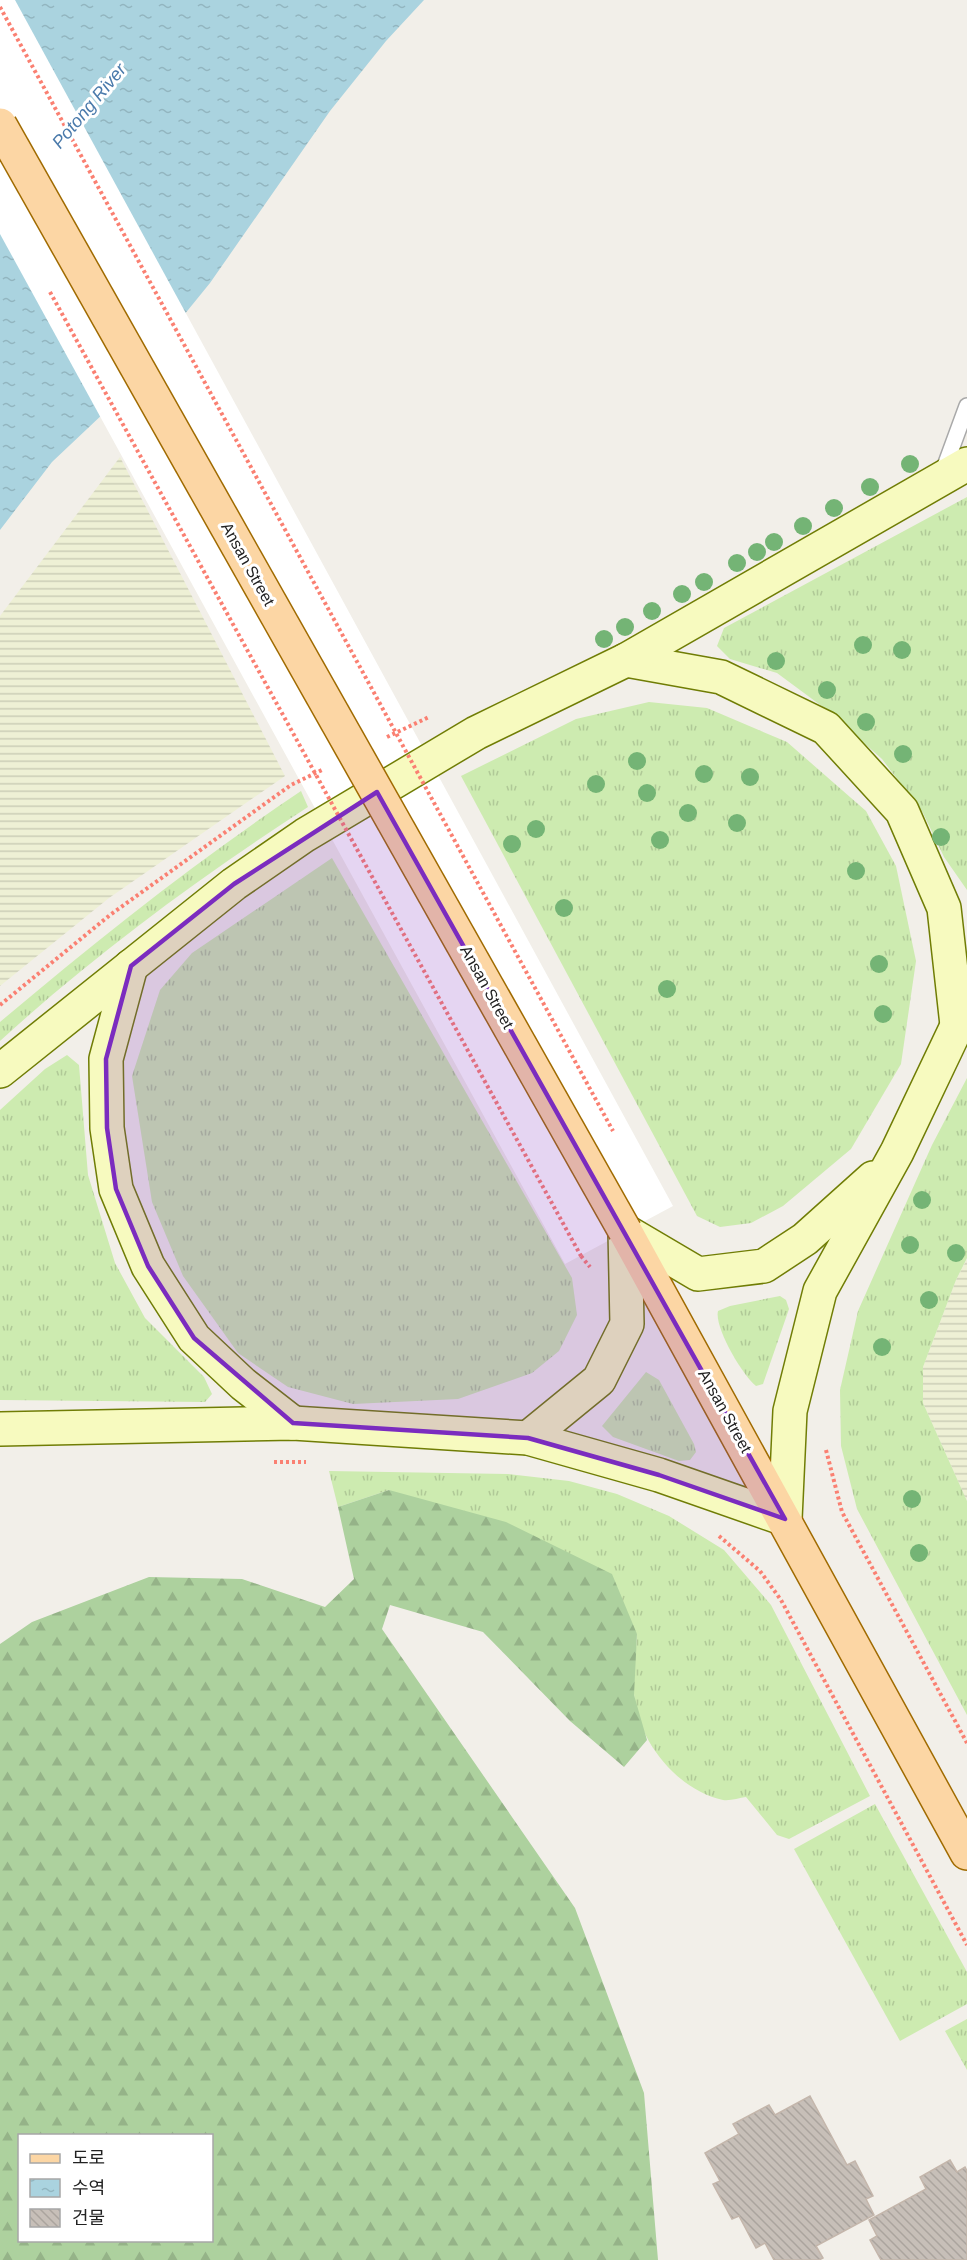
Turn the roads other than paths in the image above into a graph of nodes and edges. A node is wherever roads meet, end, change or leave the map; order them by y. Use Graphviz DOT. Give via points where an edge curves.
graph roads {
  1 [pos="0,125"];
  2 [pos="967,406"];
  3 [pos="953,473"];
  4 [pos="626,660"];
  5 [pos="131,966"];
  6 [pos="962,1015"];
  7 [pos="0,1071"];
  8 [pos="892,1160"];
  9 [pos="625,1231"];
  10 [pos="293,1423"];
  11 [pos="0,1429"];
  12 [pos="528,1438"];
  13 [pos="785,1519"];
  14 [pos="967,1853"];
  1 -- 9 [label="main road, Ansan Street, bridge"];
  2 -- 3 [label="lane"];
  3 -- 4 [label="street"];
  4 -- 5 [label="street" via="476,733 305,835 234,884"];
  4 -- 6 [label="street" via="721,677 826,728 842,744 902,811 944,908"];
  5 -- 7 [label="street"];
  5 -- 10 [label="street" via="106,1059 107,1128 116,1189 148,1266 194,1338"];
  6 -- 8 [label="street"];
  8 -- 9 [label="street" via="806,1239 764,1266 698,1274"];
  8 -- 13 [label="street" via="820,1291 790,1411"];
  9 -- 12 [label="street" via="627,1324 599,1380"];
  9 -- 13 [label="main road, Ansan Street"];
  10 -- 11 [label="street"];
  10 -- 12 [label="street"];
  12 -- 13 [label="street" via="659,1475"];
  13 -- 14 [label="main road, Ansan Street"];
}
